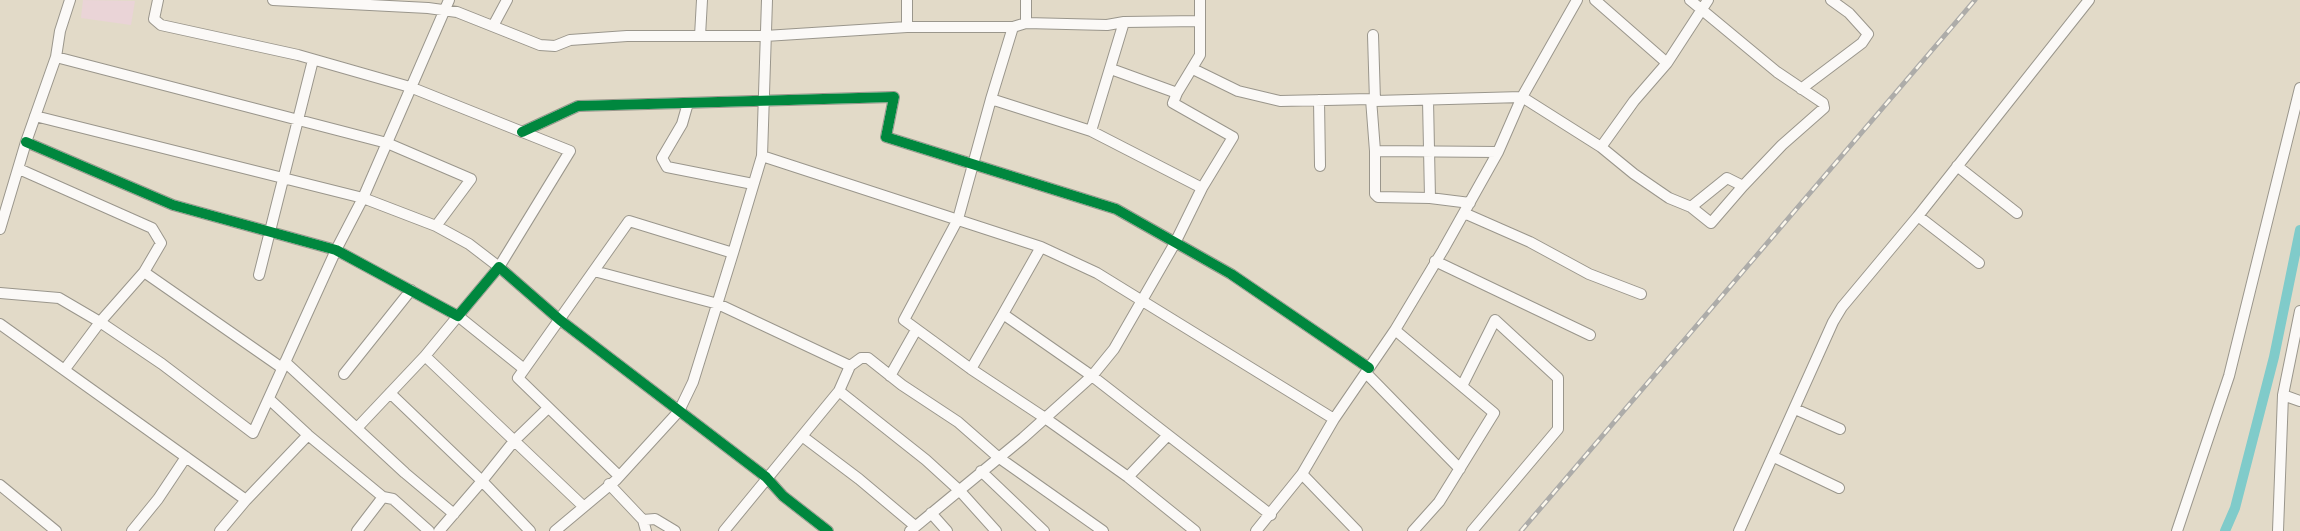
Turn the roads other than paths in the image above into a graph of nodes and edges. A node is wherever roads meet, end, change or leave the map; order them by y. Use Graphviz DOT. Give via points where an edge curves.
graph roads {
  1 [pos="70,0"];
  2 [pos="158,0"];
  3 [pos="273,0"];
  4 [pos="449,0"];
  5 [pos="507,0"];
  6 [pos="702,0"];
  7 [pos="766,0"];
  8 [pos="907,0"];
  9 [pos="1026,0"];
  10 [pos="1200,0"];
  11 [pos="1577,0"];
  12 [pos="1595,0"];
  13 [pos="1690,0"];
  14 [pos="1831,0"];
  15 [pos="2089,0"];
  16 [pos="370,2"];
  17 [pos="1705,4"];
  18 [pos="444,10"];
  19 [pos="1200,21"];
  20 [pos="1124,22"];
  21 [pos="1026,23"];
  22 [pos="493,26"];
  23 [pos="906,26"];
  24 [pos="1013,27"];
  25 [pos="1373,35"];
  26 [pos="700,36"];
  27 [pos="765,36"];
  28 [pos="56,57"];
  29 [pos="313,60"];
  30 [pos="1667,63"];
  31 [pos="1111,68"];
  32 [pos="1193,69"];
  33 [pos="410,86"];
  34 [pos="2300,88"];
  35 [pos="1801,89"];
  36 [pos="1177,93"];
  37 [pos="1522,97"];
  38 [pos="991,99"];
  39 [pos="1319,100"];
  40 [pos="1429,100"];
  41 [pos="763,101"];
  42 [pos="688,103"];
  43 [pos="34,116"];
  44 [pos="298,119"];
  45 [pos="1091,131"];
  46 [pos="522,132"];
  47 [pos="26,142"];
  48 [pos="387,143"];
  49 [pos="1601,147"];
  50 [pos="1375,151"];
  51 [pos="1429,152"];
  52 [pos="1498,152"];
  53 [pos="762,156"];
  54 [pos="974,164"];
  55 [pos="1320,166"];
  56 [pos="1957,166"];
  57 [pos="19,169"];
  58 [pos="284,177"];
  59 [pos="753,184"];
  60 [pos="1743,186"];
  61 [pos="1202,188"];
  62 [pos="363,198"];
  63 [pos="1430,198"];
  64 [pos="1691,207"];
  65 [pos="1467,208"];
  66 [pos="2017,213"];
  67 [pos="1918,216"];
  68 [pos="958,219"];
  69 [pos="436,226"];
  70 [pos="0,229"];
  71 [pos="271,232"];
  72 [pos="1175,243"];
  73 [pos="1041,247"];
  74 [pos="336,250"];
  75 [pos="733,253"];
  76 [pos="1435,261"];
  77 [pos="1979,262"];
  78 [pos="499,267"];
  79 [pos="594,271"];
  80 [pos="144,272"];
  81 [pos="259,275"];
  82 [pos="411,290"];
  83 [pos="0,293"];
  84 [pos="1641,294"];
  85 [pos="1142,300"];
  86 [pos="718,304"];
  87 [pos="2300,311"];
  88 [pos="1003,314"];
  89 [pos="458,316"];
  90 [pos="560,320"];
  91 [pos="100,322"];
  92 [pos="0,324"];
  93 [pos="916,330"];
  94 [pos="1395,330"];
  95 [pos="1590,335"];
  96 [pos="425,356"];
  97 [pos="284,365"];
  98 [pos="850,366"];
  99 [pos="65,369"];
  100 [pos="524,369"];
  101 [pos="971,369"];
  102 [pos="1367,371"];
  103 [pos="344,374"];
  104 [pos="890,376"];
  105 [pos="1092,376"];
  106 [pos="1462,387"];
  107 [pos="839,391"];
  108 [pos="390,393"];
  109 [pos="2283,395"];
  110 [pos="269,399"];
  111 [pos="2300,401"];
  112 [pos="548,408"];
  113 [pos="1796,409"];
  114 [pos="679,411"];
  115 [pos="1045,418"];
  116 [pos="1334,419"];
  117 [pos="357,428"];
  118 [pos="1840,429"];
  119 [pos="308,435"];
  120 [pos="1168,435"];
  121 [pos="802,436"];
  122 [pos="514,442"];
  123 [pos="186,457"];
  124 [pos="998,457"];
  125 [pos="1773,457"];
  126 [pos="1460,469"];
  127 [pos="982,471"];
  128 [pos="1302,474"];
  129 [pos="766,477"];
  130 [pos="1128,477"];
  131 [pos="482,481"];
  132 [pos="614,481"];
  133 [pos="0,485"];
  134 [pos="1839,488"];
  135 [pos="960,491"];
  136 [pos="383,497"];
  137 [pos="246,500"];
  138 [pos="583,506"];
  139 [pos="931,513"];
  140 [pos="454,514"];
  141 [pos="1271,515"];
  142 [pos="647,522"];
  143 [pos="913,529"];
  144 [pos="56,531"];
  145 [pos="132,531"];
  146 [pos="220,531"];
  147 [pos="357,531"];
  148 [pos="429,531"];
  149 [pos="439,531"];
  150 [pos="530,531"];
  151 [pos="555,531"];
  152 [pos="675,531"];
  153 [pos="724,531"];
  154 [pos="828,531"];
  155 [pos="947,531"];
  156 [pos="996,531"];
  157 [pos="1044,531"];
  158 [pos="1103,531"];
  159 [pos="1195,531"];
  160 [pos="1256,531"];
  161 [pos="1357,531"];
  162 [pos="1413,531"];
  163 [pos="1472,531"];
  164 [pos="1739,531"];
  165 [pos="2177,531"];
  166 [pos="2277,531"];
  1 -- 28 [label="street"];
  2 -- 29 [label="street" via="154,19 161,26"];
  3 -- 16 [label="street"];
  4 -- 18 [label="street"];
  5 -- 22 [label="street"];
  6 -- 26 [label="street"];
  7 -- 27 [label="street"];
  8 -- 23 [label="street"];
  9 -- 21 [label="street"];
  10 -- 19 [label="street"];
  11 -- 37 [label="street"];
  12 -- 30 [label="street"];
  13 -- 17 [label="street"];
  14 -- 35 [label="street" via="1868,34"];
  15 -- 56 [label="street"];
  16 -- 18 [label="street"];
  17 -- 30 [label="street"];
  17 -- 35 [label="street"];
  18 -- 22 [label="street"];
  18 -- 33 [label="street"];
  19 -- 20 [label="street"];
  19 -- 32 [label="street" via="1201,48"];
  20 -- 21 [label="street"];
  20 -- 31 [label="street"];
  21 -- 24 [label="street"];
  22 -- 26 [label="street" via="540,45 555,46 570,40 627,36"];
  23 -- 24 [label="street"];
  23 -- 27 [label="street"];
  24 -- 38 [label="street"];
  25 -- 40 [label="street" via="1375,101"];
  26 -- 27 [label="street"];
  27 -- 41 [label="street"];
  28 -- 43 [label="street"];
  28 -- 44 [label="street"];
  29 -- 33 [label="street"];
  29 -- 44 [label="street"];
  30 -- 49 [label="street"];
  31 -- 36 [label="street"];
  31 -- 45 [label="street"];
  32 -- 36 [label="street"];
  32 -- 39 [label="street" via="1259,97"];
  33 -- 46 [label="street"];
  33 -- 48 [label="street"];
  34 -- 165 [label="street" via="2229,376"];
  35 -- 60 [label="street" via="1825,108"];
  36 -- 61 [label="street" via="1173,103 1233,137"];
  37 -- 40 [label="street"];
  37 -- 49 [label="street"];
  37 -- 52 [label="street"];
  38 -- 45 [label="street"];
  38 -- 54 [label="street"];
  39 -- 50 [label="street" via="1371,99"];
  39 -- 55 [label="street"];
  40 -- 51 [label="street"];
  41 -- 42 [label="street"];
  41 -- 53 [label="street"];
  41 -- 54 [label="street" via="894,97 886,137"];
  42 -- 46 [label="street" via="578,106"];
  42 -- 59 [label="street" via="682,124 662,158 667,167"];
  43 -- 47 [label="street"];
  43 -- 58 [label="street"];
  44 -- 48 [label="street"];
  44 -- 58 [label="street"];
  45 -- 61 [label="street"];
  46 -- 78 [label="street" via="570,150"];
  47 -- 57 [label="street"];
  47 -- 71 [label="street" via="173,205"];
  48 -- 62 [label="street"];
  48 -- 69 [label="street" via="471,179"];
  49 -- 64 [label="street" via="1669,198"];
  50 -- 51 [label="street"];
  50 -- 63 [label="street" via="1378,197"];
  51 -- 52 [label="street"];
  51 -- 63 [label="street"];
  52 -- 65 [label="street"];
  53 -- 59 [label="street"];
  53 -- 68 [label="street"];
  54 -- 68 [label="street"];
  54 -- 72 [label="street" via="1116,209"];
  56 -- 66 [label="street"];
  56 -- 67 [label="street"];
  57 -- 70 [label="street"];
  57 -- 80 [label="street" via="152,228 161,243"];
  58 -- 62 [label="street"];
  58 -- 71 [label="street"];
  59 -- 75 [label="street"];
  60 -- 64 [label="street" via="1727,178"];
  60 -- 64 [label="street" via="1712,223"];
  61 -- 72 [label="street"];
  62 -- 69 [label="street"];
  62 -- 74 [label="street"];
  63 -- 65 [label="street"];
  65 -- 76 [label="street"];
  65 -- 84 [label="street" via="1589,274"];
  67 -- 77 [label="street"];
  67 -- 113 [label="street" via="1842,307"];
  68 -- 73 [label="street"];
  68 -- 93 [label="street" via="905,315 904,320"];
  69 -- 78 [label="street"];
  71 -- 74 [label="street"];
  71 -- 81 [label="street"];
  72 -- 85 [label="street"];
  72 -- 102 [label="street" via="1231,274"];
  73 -- 85 [label="street"];
  73 -- 88 [label="street"];
  74 -- 82 [label="street"];
  74 -- 97 [label="street"];
  75 -- 79 [label="street" via="629,221"];
  75 -- 86 [label="street"];
  76 -- 94 [label="street"];
  76 -- 95 [label="street"];
  78 -- 89 [label="street"];
  78 -- 90 [label="street"];
  79 -- 86 [label="street"];
  79 -- 90 [label="street"];
  80 -- 91 [label="street"];
  80 -- 97 [label="street"];
  82 -- 89 [label="street"];
  82 -- 103 [label="street"];
  83 -- 91 [label="street" via="59,298"];
  85 -- 105 [label="street" via="1114,349"];
  85 -- 116 [label="street"];
  86 -- 98 [label="street"];
  86 -- 114 [label="street"];
  87 -- 109 [label="street"];
  88 -- 101 [label="street"];
  88 -- 105 [label="street"];
  89 -- 96 [label="street"];
  89 -- 100 [label="street"];
  90 -- 100 [label="street"];
  90 -- 114 [label="street"];
  91 -- 99 [label="street"];
  91 -- 110 [label="street" via="253,433"];
  92 -- 99 [label="street"];
  93 -- 101 [label="street"];
  93 -- 104 [label="street"];
  94 -- 102 [label="street"];
  94 -- 106 [label="street"];
  96 -- 108 [label="street"];
  96 -- 122 [label="street"];
  97 -- 110 [label="street"];
  97 -- 117 [label="street"];
  98 -- 104 [label="street" via="865,357"];
  98 -- 107 [label="street"];
  99 -- 123 [label="street"];
  100 -- 112 [label="street" via="518,378"];
  101 -- 115 [label="street"];
  102 -- 116 [label="street"];
  102 -- 126 [label="street"];
  104 -- 124 [label="street" via="958,422"];
  105 -- 115 [label="street"];
  105 -- 120 [label="street"];
  106 -- 126 [label="street" via="1494,414"];
  106 -- 163 [label="street" via="1495,320 1558,378 1558,429"];
  107 -- 121 [label="street"];
  107 -- 135 [label="street"];
  108 -- 117 [label="street"];
  108 -- 131 [label="street"];
  109 -- 111 [label="street"];
  109 -- 166 [label="street"];
  110 -- 119 [label="street"];
  112 -- 122 [label="street"];
  112 -- 132 [label="street"];
  113 -- 118 [label="street"];
  113 -- 125 [label="street"];
  114 -- 129 [label="street"];
  114 -- 132 [label="street"];
  115 -- 124 [label="street"];
  115 -- 130 [label="street"];
  116 -- 128 [label="street"];
  117 -- 140 [label="street"];
  119 -- 136 [label="street"];
  119 -- 137 [label="street"];
  120 -- 130 [label="street"];
  120 -- 141 [label="street"];
  121 -- 129 [label="street"];
  121 -- 143 [label="street" via="859,479"];
  122 -- 131 [label="street"];
  122 -- 138 [label="street"];
  123 -- 137 [label="street"];
  123 -- 145 [label="street"];
  124 -- 127 [label="street"];
  124 -- 158 [label="street"];
  125 -- 134 [label="street"];
  125 -- 164 [label="street"];
  126 -- 162 [label="street"];
  127 -- 135 [label="street"];
  127 -- 157 [label="street"];
  128 -- 141 [label="street"];
  128 -- 161 [label="street"];
  129 -- 153 [label="street"];
  129 -- 154 [label="street"];
  130 -- 159 [label="street"];
  131 -- 140 [label="street"];
  131 -- 150 [label="street"];
  132 -- 138 [label="street"];
  132 -- 142 [label="street"];
  133 -- 144 [label="street"];
  135 -- 139 [label="street"];
  135 -- 156 [label="street"];
  136 -- 147 [label="street"];
  136 -- 148 [label="street" via="393,499"];
  137 -- 146 [label="street"];
  138 -- 151 [label="street"];
  139 -- 143 [label="street"];
  139 -- 155 [label="street"];
  140 -- 149 [label="street"];
  141 -- 160 [label="street"];
  142 -- 152 [label="street" via="659,520"];
}
